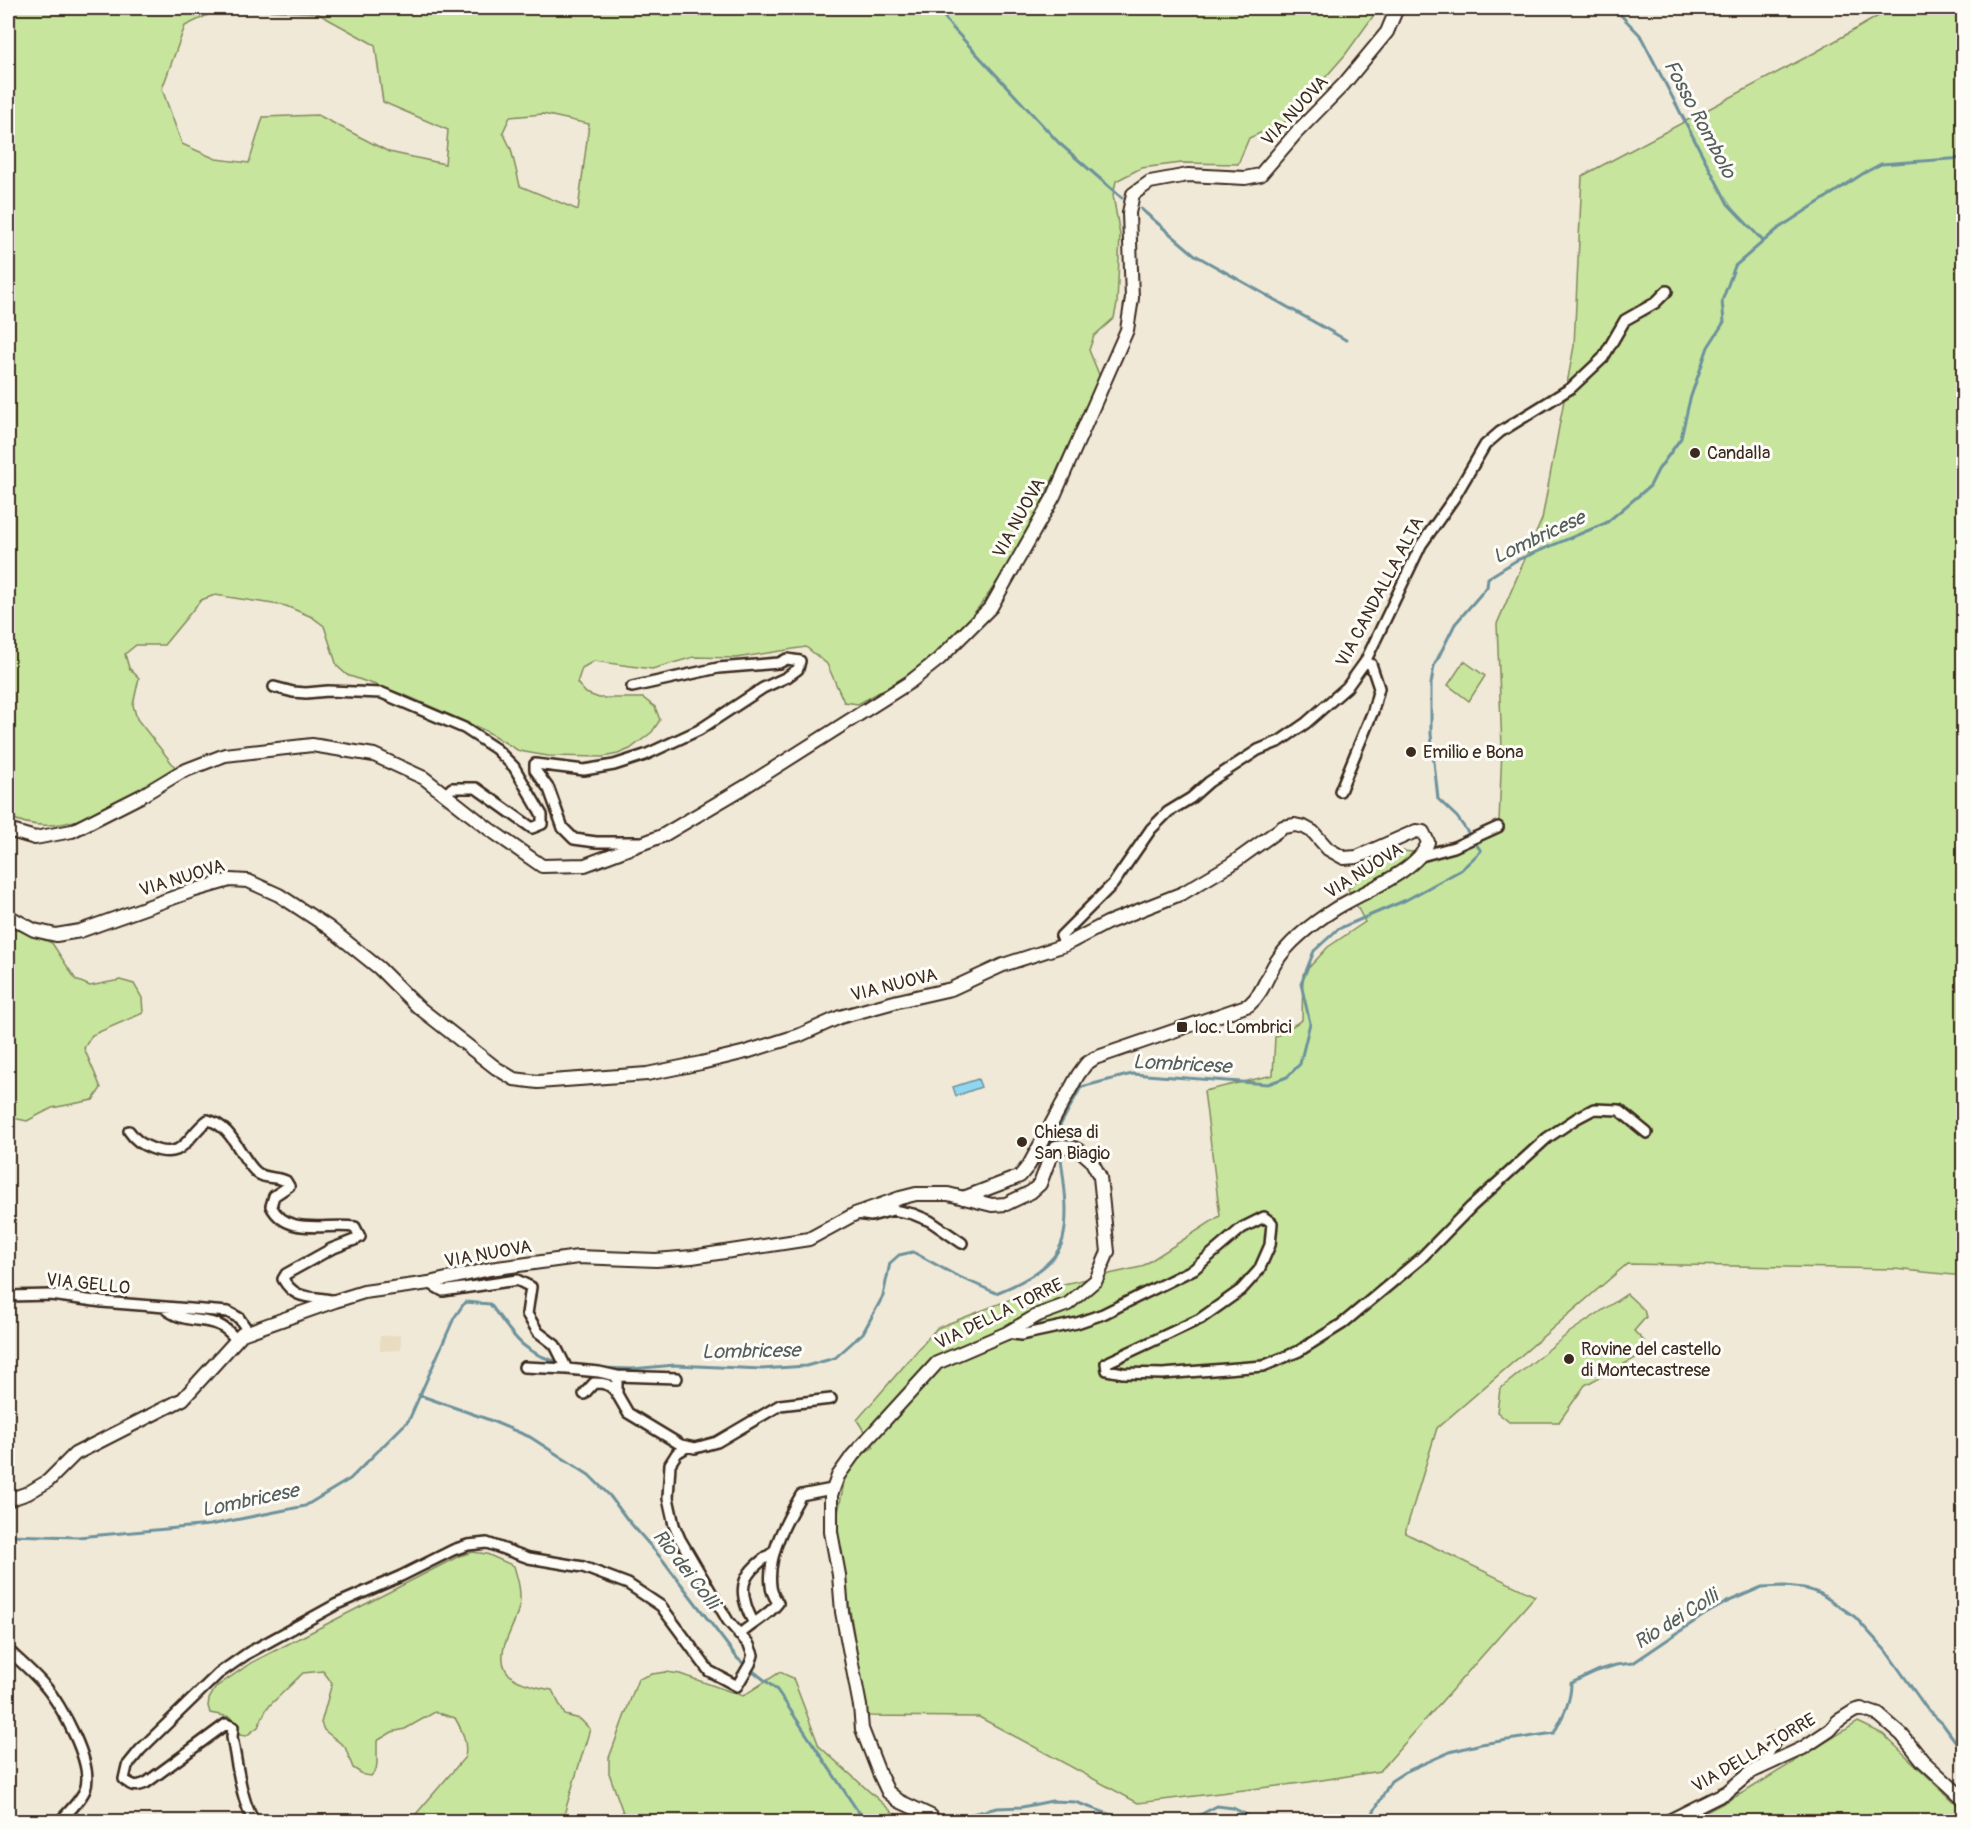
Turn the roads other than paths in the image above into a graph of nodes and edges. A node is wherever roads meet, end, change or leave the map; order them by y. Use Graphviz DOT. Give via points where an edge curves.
graph roads {
  1 [pos="1397,8"];
  2 [pos="1667,291"];
  3 [pos="1365,662"];
  4 [pos="274,687"];
  5 [pos="632,687"];
  6 [pos="1340,791"];
  7 [pos="446,794"];
  8 [pos="1498,827"];
  9 [pos="8,830"];
  10 [pos="653,841"];
  11 [pos="1421,856"];
  12 [pos="8,916"];
  13 [pos="1065,945"];
  14 [pos="129,1131"];
  15 [pos="1647,1133"];
  16 [pos="963,1198"];
  17 [pos="855,1214"];
  18 [pos="962,1243"];
  19 [pos="429,1283"];
  20 [pos="8,1296"];
  21 [pos="335,1301"];
  22 [pos="165,1308"];
  23 [pos="248,1331"];
  24 [pos="1006,1333"];
  25 [pos="236,1340"];
  26 [pos="524,1367"];
  27 [pos="567,1369"];
  28 [pos="617,1376"];
  29 [pos="676,1378"];
  30 [pos="584,1394"];
  31 [pos="616,1394"];
  32 [pos="831,1399"];
  33 [pos="687,1446"];
  34 [pos="832,1489"];
  35 [pos="8,1500"];
  36 [pos="775,1551"];
  37 [pos="753,1623"];
  38 [pos="739,1635"];
  39 [pos="8,1650"];
  40 [pos="1778,1736"];
  41 [pos="1760,1769"];
  42 [pos="1964,1799"];
  43 [pos="933,1819"];
  44 [pos="58,1821"];
  45 [pos="256,1821"];
  46 [pos="1667,1821"];
  1 -- 10 [label="street, VIA NUOVA" via="1387,32 1260,175 1188,176 1150,182 1133,194 1129,213 1132,298 1128,330 1054,496 991,607 910,682"];
  2 -- 3 [label="street, VIA CANDALLA ALTA" via="1655,303 1625,320 1603,358 1571,388 1485,445 1420,546"];
  3 -- 6 [label="street" via="1371,664 1379,688"];
  3 -- 13 [label="street, VIA CANDALLA ALTA" via="1347,687 1306,723 1258,750 1168,812 1151,829 1113,884 1061,936"];
  4 -- 7 [label="street" via="306,693 382,693 464,728 496,749 514,767 542,815 542,824 532,828 476,788 452,788"];
  5 -- 10 [label="street" via="718,668 787,659 800,661 798,669 787,677 699,730 645,755 584,770 535,764 563,828 574,839 613,843"];
  7 -- 9 [label="street, VIA NUOVA" via="424,778 374,755 312,746 225,756 181,772 72,831 35,838"];
  7 -- 10 [label="street, VIA NUOVA" via="542,866 585,865"];
  8 -- 11 [label="street" via="1454,848"];
  11 -- 13 [label="street, VIA NUOVA" via="1428,842 1423,832 1416,831 1357,857 1344,858 1304,827 1283,827 1183,893 1107,923"];
  11 -- 16 [label="street, VIA NUOVA" via="1296,937 1250,1005 1136,1042 1086,1064 1020,1176"];
  12 -- 13 [label="street, VIA NUOVA" via="34,930 56,934 80,931 212,885 248,881 328,927 379,968 417,1006 496,1068 514,1079 538,1082 647,1074 746,1052 840,1017 951,989 1003,965"];
  14 -- 21 [label="street" via="144,1145 161,1152 175,1152 202,1124 215,1121 257,1173 286,1181 289,1186 274,1196 271,1206 282,1221 303,1226 355,1227 360,1237 331,1249 286,1274 284,1279 289,1289 300,1296"];
  15 -- 24 [label="street" via="1619,1110 1594,1109 1577,1118 1547,1138 1420,1259 1342,1324 1299,1351 1263,1366 1163,1374 1123,1373 1107,1370 1106,1364 1200,1319 1241,1290 1259,1270 1270,1245 1272,1223 1264,1217 1242,1228 1194,1269 1102,1314 1021,1335"];
  16 -- 17 [label="street, VIA NUOVA" via="916,1194"];
  16 -- 24 [label="street, VIA DELLA TORRE" via="992,1205 1017,1200 1040,1184 1056,1147 1074,1148 1091,1160 1100,1177 1108,1252 1096,1280 1068,1304"];
  17 -- 18 [label="street" via="871,1216 893,1210 913,1214"];
  17 -- 19 [label="street, VIA NUOVA" via="809,1239 692,1257 578,1257 490,1269"];
  19 -- 21 [label="street, VIA NUOVA" via="364,1292"];
  19 -- 27 [label="street" via="442,1292 517,1280 531,1287 527,1314 538,1332 555,1345"];
  20 -- 22 [label="street, VIA GELLO" via="51,1295"];
  21 -- 23 [label="street, VIA NUOVA"];
  22 -- 23 [label="street, VIA GELLO" via="228,1312 239,1318"];
  22 -- 25 [label="street, VIA GELLO" via="183,1319 222,1326"];
  23 -- 25 [label="street, VIA NUOVA"];
  24 -- 34 [label="street, VIA DELLA TORRE" via="937,1363 853,1455"];
  25 -- 35 [label="street, VIA NUOVA" via="183,1400 75,1454 48,1481"];
  26 -- 27 [label="street"];
  27 -- 28 [label="street"];
  28 -- 29 [label="street"];
  28 -- 31 [label="street"];
  30 -- 31 [label="street" via="594,1383 606,1383"];
  31 -- 33 [label="street" via="628,1413"];
  32 -- 33 [label="street" via="780,1405 717,1442 695,1448"];
  33 -- 38 [label="street" via="670,1464 668,1498 674,1525"];
  34 -- 36 [label="street" via="801,1495"];
  34 -- 43 [label="street, VIA DELLA TORRE" via="831,1532 862,1729 888,1792"];
  36 -- 37 [label="street" via="770,1574 771,1589 778,1603"];
  36 -- 37 [label="street" via="750,1571 742,1586"];
  37 -- 38 [label="street"];
  38 -- 45 [label="street" via="753,1655 737,1686 709,1671 661,1606 628,1584 583,1567 529,1558 487,1543 453,1550 337,1604 248,1653 218,1674 127,1766 124,1779 137,1787 226,1724 233,1727 245,1801"];
  39 -- 44 [label="street" via="59,1703 86,1766 85,1790"];
  40 -- 41 [label="street"];
  41 -- 42 [label="street, VIA DELLA TORRE" via="1803,1748 1838,1721 1861,1710 1879,1715"];
  41 -- 46 [label="street, VIA DELLA TORRE" via="1713,1800"];
}
